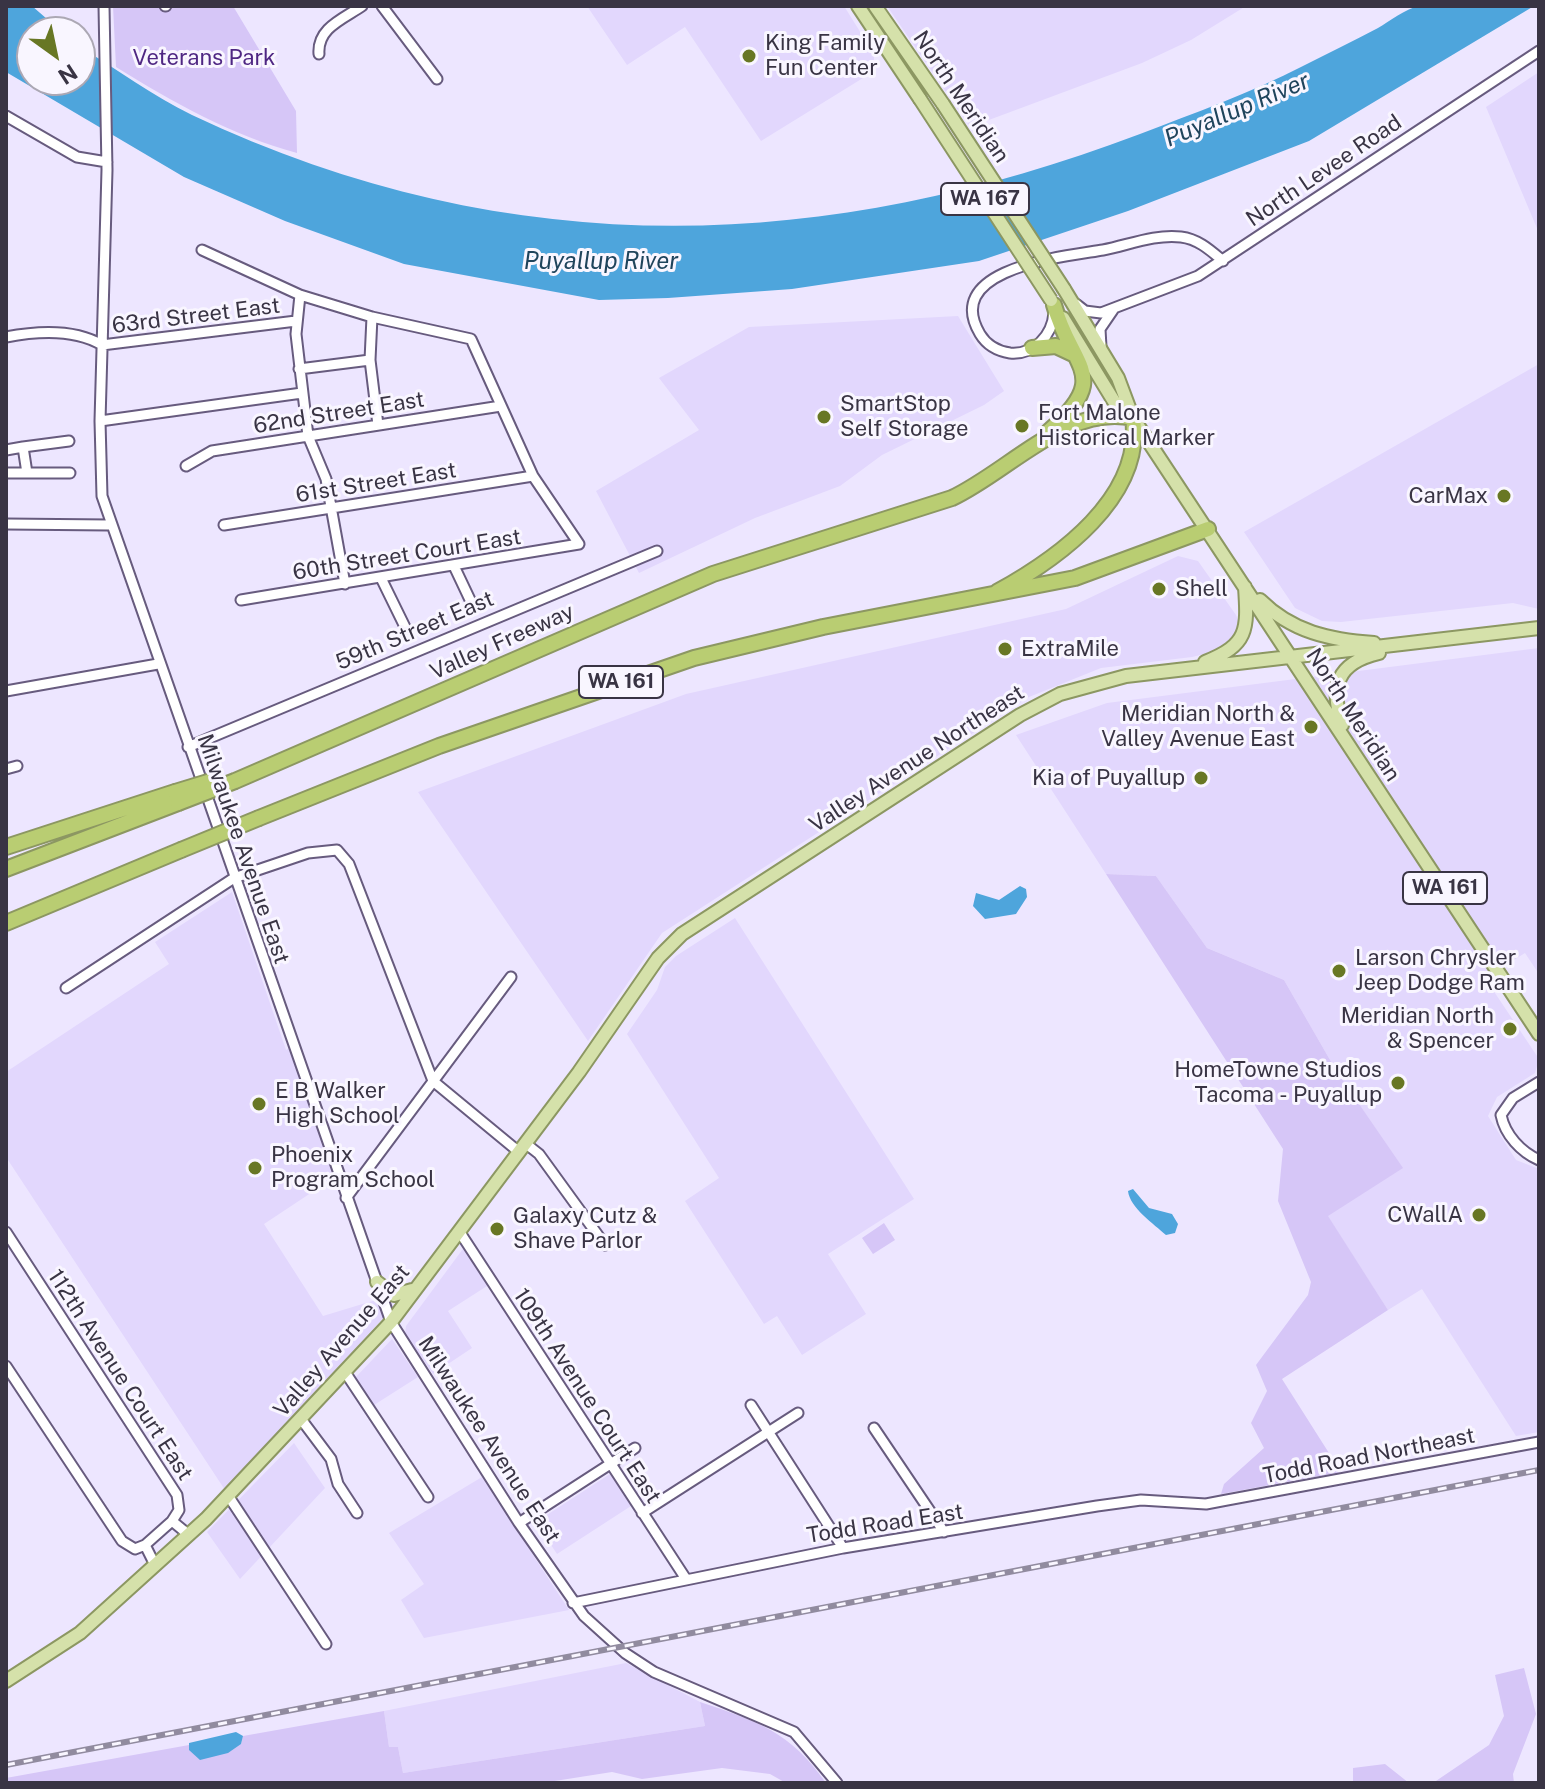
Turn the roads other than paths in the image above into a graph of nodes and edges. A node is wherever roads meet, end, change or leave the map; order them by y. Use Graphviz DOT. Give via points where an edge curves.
graph roads {
  1 [pos="104,6"];
  2 [pos="362,6"];
  3 [pos="382,6"];
  4 [pos="858,6"];
  5 [pos="875,6"];
  6 [pos="1539,51"];
  7 [pos="319,54"];
  8 [pos="437,79"];
  9 [pos="6,116"];
  10 [pos="107,157"];
  11 [pos="202,250"];
  12 [pos="1223,261"];
  13 [pos="1068,293"];
  14 [pos="300,295"];
  15 [pos="1053,303"];
  16 [pos="1123,304"];
  17 [pos="372,317"];
  18 [pos="296,321"];
  19 [pos="6,337"];
  20 [pos="102,345"];
  21 [pos="1032,348"];
  22 [pos="1101,348"];
  23 [pos="1076,356"];
  24 [pos="370,360"];
  25 [pos="299,369"];
  26 [pos="302,393"];
  27 [pos="501,406"];
  28 [pos="1133,418"];
  29 [pos="100,421"];
  30 [pos="378,425"];
  31 [pos="308,436"];
  32 [pos="69,441"];
  33 [pos="23,447"];
  34 [pos="6,450"];
  35 [pos="1015,461"];
  36 [pos="186,466"];
  37 [pos="6,473"];
  38 [pos="27,473"];
  39 [pos="70,473"];
  40 [pos="533,476"];
  41 [pos="332,509"];
  42 [pos="6,524"];
  43 [pos="109,525"];
  44 [pos="224,525"];
  45 [pos="1208,529"];
  46 [pos="657,551"];
  47 [pos="454,566"];
  48 [pos="381,578"];
  49 [pos="345,584"];
  50 [pos="1245,585"];
  51 [pos="997,592"];
  52 [pos="241,600"];
  53 [pos="472,604"];
  54 [pos="1539,628"];
  55 [pos="406,629"];
  56 [pos="1434,640"];
  57 [pos="1405,644"];
  58 [pos="1292,658"];
  59 [pos="158,664"];
  60 [pos="1191,668"];
  61 [pos="6,691"];
  62 [pos="1348,743"];
  63 [pos="188,747"];
  64 [pos="17,766"];
  65 [pos="6,769"];
  66 [pos="176,798"];
  67 [pos="6,847"];
  68 [pos="6,869"];
  69 [pos="234,878"];
  70 [pos="6,923"];
  71 [pos="648,972"];
  72 [pos="511,977"];
  73 [pos="66,988"];
  74 [pos="1539,1034"];
  75 [pos="433,1081"];
  76 [pos="1539,1082"];
  77 [pos="522,1148"];
  78 [pos="1539,1160"];
  79 [pos="346,1198"];
  80 [pos="459,1231"];
  81 [pos="6,1232"];
  82 [pos="605,1245"];
  83 [pos="377,1282"];
  84 [pos="421,1283"];
  85 [pos="391,1322"];
  86 [pos="6,1366"];
  87 [pos="345,1372"];
  88 [pos="751,1405"];
  89 [pos="798,1413"];
  90 [pos="301,1419"];
  91 [pos="874,1428"];
  92 [pos="768,1432"];
  93 [pos="1539,1442"];
  94 [pos="635,1448"];
  95 [pos="609,1464"];
  96 [pos="229,1497"];
  97 [pos="428,1497"];
  98 [pos="1206,1504"];
  99 [pos="357,1513"];
  100 [pos="642,1513"];
  101 [pos="172,1521"];
  102 [pos="519,1523"];
  103 [pos="944,1532"];
  104 [pos="189,1535"];
  105 [pos="145,1545"];
  106 [pos="843,1548"];
  107 [pos="155,1565"];
  108 [pos="686,1579"];
  109 [pos="573,1603"];
  110 [pos="326,1644"];
  111 [pos="6,1681"];
  112 [pos="837,1783"];
  1 -- 10 [label="street, Milwaukee Avenue East"];
  2 -- 7 [label="street" via="327,29"];
  3 -- 8 [label="street"];
  4 -- 15 [label="main road, North Meridian / WA 167, bridge"];
  5 -- 13 [label="main road, North Meridian / WA 167, bridge"];
  6 -- 12 [label="street, North Levee Road"];
  9 -- 10 [label="street" via="77,157"];
  10 -- 20 [label="street, Milwaukee Avenue East"];
  11 -- 14 [label="street"];
  12 -- 16 [label="street, North Levee Road" via="1179,285"];
  12 -- 21 [label="street" via="1192,239 1166,237 1041,258 1008,270 978,295 976,326 986,342 1002,351"];
  13 -- 16 [label="street, North Levee Road" via="1092,313"];
  13 -- 22 [label="main road, North Meridian / WA 167"];
  14 -- 17 [label="street"];
  14 -- 18 [label="street"];
  15 -- 21 [label="street" via="1049,331"];
  15 -- 23 [label="highway, WA 167"];
  15 -- 28 [label="main road, North Meridian" via="1115,403"];
  16 -- 22 [label="street" via="1103,322"];
  17 -- 24 [label="street"];
  17 -- 27 [label="street" via="471,339"];
  18 -- 20 [label="street, 63rd Street East"];
  18 -- 25 [label="street"];
  19 -- 20 [label="street, 63rd Street East" via="49,333 87,337"];
  20 -- 29 [label="street, Milwaukee Avenue East"];
  21 -- 23 [label="highway" via="1061,347"];
  22 -- 28 [label="main road, North Meridian / WA 167"];
  23 -- 35 [label="highway, WA 167" via="1085,382 1079,402"];
  24 -- 25 [label="street"];
  24 -- 30 [label="street"];
  25 -- 26 [label="street"];
  26 -- 29 [label="street"];
  26 -- 31 [label="street"];
  27 -- 30 [label="street, 62nd Street East"];
  27 -- 40 [label="street"];
  28 -- 35 [label="highway, WA 161" via="1094,417"];
  28 -- 45 [label="main road, North Meridian / WA 161"];
  28 -- 51 [label="highway, WA 167" via="1135,434 1123,474 1098,514 1080,537 1043,566"];
  29 -- 43 [label="street, Milwaukee Avenue East" via="101,480"];
  30 -- 31 [label="street, 62nd Street East"];
  31 -- 36 [label="street, 62nd Street East" via="212,451"];
  31 -- 41 [label="street" via="321,461"];
  32 -- 33 [label="street"];
  33 -- 34 [label="street"];
  33 -- 38 [label="street"];
  35 -- 66 [label="highway, Valley Freeway / WA 161, bridge" via="952,498 713,574 311,748"];
  37 -- 38 [label="street"];
  38 -- 39 [label="street"];
  40 -- 41 [label="street, 61st Street East"];
  40 -- 47 [label="street, 60th Street Court East" via="579,544"];
  41 -- 44 [label="street, 61st Street East"];
  41 -- 49 [label="street"];
  42 -- 43 [label="street"];
  43 -- 59 [label="street, Milwaukee Avenue East"];
  45 -- 50 [label="main road, North Meridian / WA 161"];
  45 -- 51 [label="highway, WA 161" via="1075,578"];
  46 -- 63 [label="street, 59th Street East"];
  47 -- 48 [label="street, 60th Street Court East"];
  47 -- 53 [label="street"];
  48 -- 49 [label="street, 60th Street Court East"];
  48 -- 55 [label="street"];
  49 -- 52 [label="street, 60th Street Court East"];
  50 -- 57 [label="main road" via="1285,620 1314,635"];
  50 -- 58 [label="main road, North Meridian / WA 161"];
  50 -- 60 [label="main road" via="1248,620 1242,638 1228,652"];
  51 -- 70 [label="highway, WA 161, bridge" via="694,658 439,746"];
  54 -- 56 [label="main road"];
  56 -- 57 [label="main road"];
  56 -- 62 [label="main road" via="1373,654 1347,669 1334,694"];
  57 -- 58 [label="main road, Valley Avenue Northeast"];
  58 -- 60 [label="main road, Valley Avenue Northeast"];
  58 -- 62 [label="main road, North Meridian / WA 161"];
  59 -- 61 [label="street"];
  59 -- 63 [label="street, Milwaukee Avenue East"];
  60 -- 71 [label="main road, Valley Avenue Northeast" via="1116,678 1038,704 682,934"];
  62 -- 74 [label="main road, North Meridian / WA 161"];
  63 -- 69 [label="street, Milwaukee Avenue East"];
  64 -- 65 [label="street"];
  66 -- 67 [label="highway"];
  66 -- 68 [label="highway, Valley Freeway"];
  69 -- 73 [label="street"];
  69 -- 75 [label="street" via="308,853 337,850 349,864"];
  69 -- 79 [label="street, Milwaukee Avenue East"];
  71 -- 77 [label="main road, Valley Avenue East"];
  72 -- 75 [label="street"];
  75 -- 77 [label="street"];
  75 -- 79 [label="street"];
  76 -- 78 [label="street" via="1513,1098 1501,1115 1520,1149"];
  77 -- 80 [label="main road, Valley Avenue East"];
  77 -- 82 [label="street" via="539,1154"];
  79 -- 83 [label="street, Milwaukee Avenue East"];
  80 -- 84 [label="main road, Valley Avenue East"];
  80 -- 95 [label="street, 109th Avenue Court East"];
  81 -- 101 [label="street, 112th Avenue Court East" via="177,1495 179,1510"];
  83 -- 84 [label="main road" via="402,1296"];
  83 -- 85 [label="street, Milwaukee Avenue East"];
  84 -- 85 [label="main road, Valley Avenue East"];
  85 -- 87 [label="main road, Valley Avenue East"];
  85 -- 102 [label="street, Milwaukee Avenue East"];
  86 -- 105 [label="street" via="122,1541 135,1549"];
  87 -- 90 [label="main road, Valley Avenue East"];
  87 -- 97 [label="street"];
  88 -- 92 [label="street"];
  89 -- 92 [label="street"];
  90 -- 96 [label="main road, Valley Avenue East"];
  90 -- 99 [label="street" via="331,1459 338,1484"];
  91 -- 103 [label="street"];
  92 -- 100 [label="street"];
  92 -- 106 [label="street"];
  93 -- 98 [label="street, Todd Road Northeast"];
  94 -- 95 [label="street"];
  95 -- 100 [label="street, 109th Avenue Court East"];
  95 -- 102 [label="street"];
  96 -- 104 [label="main road, Valley Avenue East"];
  96 -- 110 [label="street"];
  98 -- 103 [label="street, Todd Road East" via="1141,1500"];
  100 -- 108 [label="street, 109th Avenue Court East"];
  101 -- 104 [label="street"];
  101 -- 105 [label="street"];
  102 -- 109 [label="street, Milwaukee Avenue East"];
  103 -- 106 [label="street, Todd Road East"];
  104 -- 107 [label="main road, Valley Avenue East"];
  105 -- 107 [label="street"];
  106 -- 108 [label="street, Todd Road East"];
  107 -- 111 [label="main road, Valley Avenue East" via="80,1633"];
  108 -- 109 [label="street, Todd Road East"];
  109 -- 112 [label="street, Milwaukee Avenue East" via="602,1634 654,1672 794,1732"];
}
